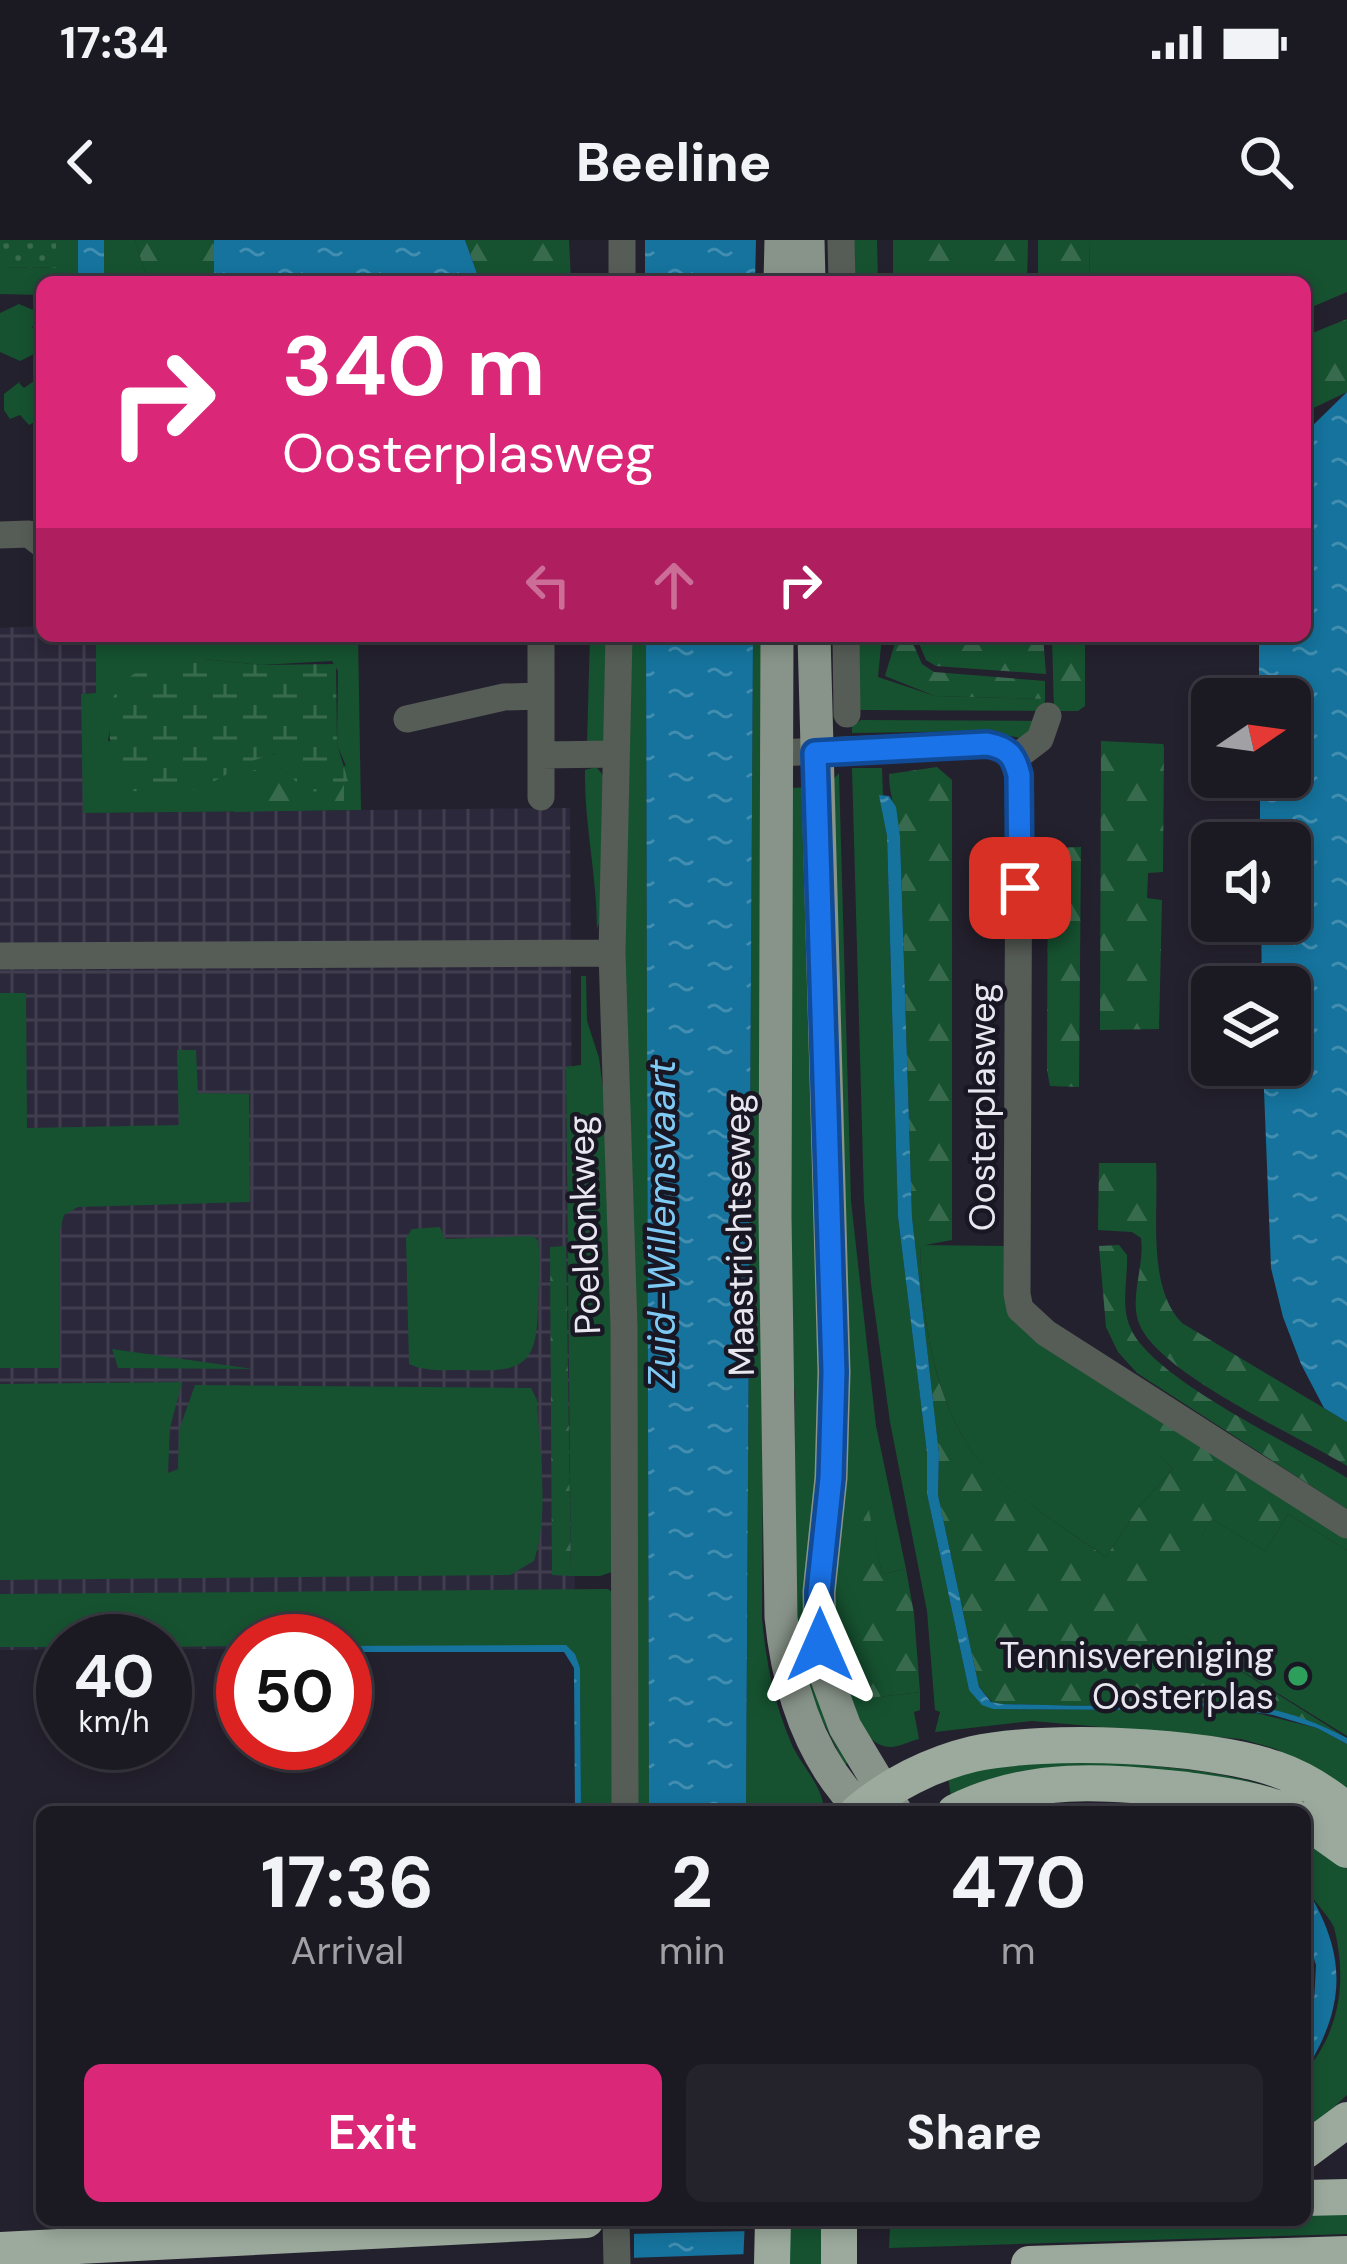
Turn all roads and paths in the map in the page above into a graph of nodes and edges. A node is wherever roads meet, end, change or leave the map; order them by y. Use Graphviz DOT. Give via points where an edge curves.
graph roads {
  1 [pos="622,240"];
  2 [pos="781,240"];
  3 [pos="808,240"];
  4 [pos="841,240"];
  5 [pos="622,276"];
  6 [pos="780,276"];
  7 [pos="808,276"];
  8 [pos="842,276"];
  9 [pos="0,535"];
  10 [pos="36,539"];
  11 [pos="541,642"];
  12 [pos="619,642"];
  13 [pos="777,642"];
  14 [pos="814,642"];
  15 [pos="846,642"];
  16 [pos="541,696"];
  17 [pos="847,715"];
  18 [pos="1048,716"];
  19 [pos="407,719"];
  20 [pos="776,753"];
  21 [pos="815,753"];
  22 [pos="615,754"];
  23 [pos="541,755"];
  24 [pos="1015,758"];
  25 [pos="541,797"];
  26 [pos="612,953"];
  27 [pos="0,956"];
  28 [pos="1347,1525"];
  29 [pos="625,1806"];
  30 [pos="872,1806"];
  31 [pos="873,1806"];
  32 [pos="875,1806"];
  33 [pos="970,1806"];
  34 [pos="1265,1806"];
  35 [pos="1347,1811"];
  36 [pos="1311,1824"];
  37 [pos="1347,1850"];
  38 [pos="1347,2120"];
  39 [pos="1311,2147"];
  40 [pos="1347,2197"];
  41 [pos="1311,2198"];
  42 [pos="473,2226"];
  43 [pos="616,2226"];
  44 [pos="773,2226"];
  45 [pos="839,2226"];
  46 [pos="0,2251"];
  47 [pos="1347,2254"];
  48 [pos="616,2264"];
  49 [pos="772,2264"];
  50 [pos="839,2264"];
  51 [pos="1029,2264"];
  1 -- 5 [label="street"];
  2 -- 6 [label="main road"];
  3 -- 7 [label="main road"];
  4 -- 8 [label="street"];
  9 -- 10 [label="street"];
  11 -- 16 [label="street"];
  12 -- 22 [label="street, Poeldonkweg"];
  13 -- 20 [label="main road, Maastrichtseweg"];
  14 -- 21 [label="main road"];
  15 -- 17 [label="street"];
  16 -- 19 [label="street"];
  16 -- 23 [label="street"];
  18 -- 24 [label="street" via="1040,739"];
  20 -- 21 [label="street"];
  20 -- 30 [label="main road, Maastrichtseweg" via="781,1617 804,1721 828,1766"];
  21 -- 24 [label="street" via="987,744"];
  21 -- 31 [label="main road" via="834,1372 819,1629"];
  22 -- 23 [label="street"];
  22 -- 26 [label="street, Poeldonkweg"];
  23 -- 25 [label="street"];
  24 -- 28 [label="street, Oosterplasweg" via="1020,1309"];
  26 -- 27 [label="street"];
  26 -- 29 [label="street, Poeldonkweg" via="625,1327"];
  32 -- 35 [label="highway" via="950,1761 1065,1746 1186,1752 1275,1768"];
  33 -- 34 [label="highway" via="1063,1782 1224,1795"];
  36 -- 37 [label="highway"];
  38 -- 39 [label="highway"];
  40 -- 41 [label="highway"];
  42 -- 46 [label="highway"];
  43 -- 48 [label="street"];
  44 -- 49 [label="highway"];
  45 -- 50 [label="highway"];
  47 -- 51 [label="highway"];
}
